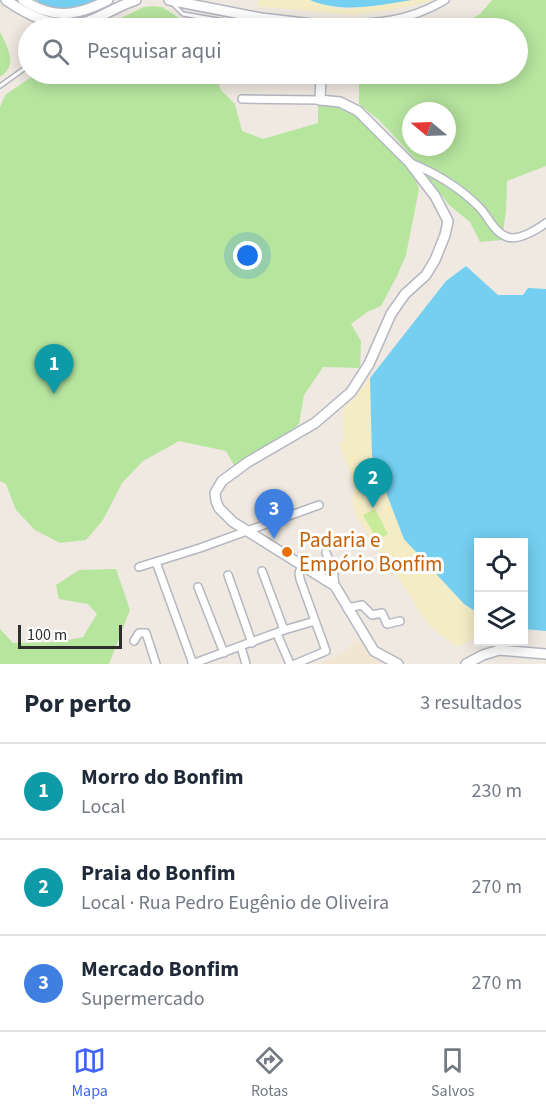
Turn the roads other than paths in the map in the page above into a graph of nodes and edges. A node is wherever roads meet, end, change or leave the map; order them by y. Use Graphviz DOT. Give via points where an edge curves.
graph roads {
  1 [pos="6,0"];
  2 [pos="23,0"];
  3 [pos="108,0"];
  4 [pos="136,0"];
  5 [pos="170,0"];
  6 [pos="445,0"];
  7 [pos="39,18"];
  8 [pos="100,18"];
  9 [pos="206,18"];
  10 [pos="261,18"];
  11 [pos="406,18"];
  12 [pos="18,73"];
  13 [pos="321,84"];
  14 [pos="0,86"];
  15 [pos="243,99"];
  16 [pos="320,100"];
  17 [pos="409,162"];
  18 [pos="546,224"];
  19 [pos="319,505"];
  20 [pos="248,532"];
  21 [pos="326,553"];
  22 [pos="156,561"];
  23 [pos="302,565"];
  24 [pos="139,567"];
  25 [pos="262,571"];
  26 [pos="228,575"];
  27 [pos="335,585"];
  28 [pos="198,586"];
  29 [pos="347,608"];
  30 [pos="315,621"];
  31 [pos="400,621"];
  32 [pos="280,632"];
  33 [pos="134,641"];
  34 [pos="252,643"];
  35 [pos="241,647"];
  36 [pos="224,653"];
  37 [pos="546,654"];
  38 [pos="205,662"];
  39 [pos="156,664"];
  40 [pos="193,664"];
  41 [pos="246,664"];
  42 [pos="290,664"];
  43 [pos="295,664"];
  44 [pos="398,664"];
  45 [pos="466,664"];
  1 -- 7 [label="main road"];
  2 -- 3 [label="main road" via="41,10 68,14 89,10"];
  4 -- 8 [label="main road"];
  5 -- 9 [label="lane" via="183,14"];
  5 -- 10 [label="main road"];
  6 -- 11 [label="street"];
  12 -- 14 [label="lane"];
  13 -- 16 [label="main road"];
  15 -- 16 [label="street"];
  16 -- 17 [label="main road" via="340,102 358,111"];
  17 -- 18 [label="street" via="437,174 479,206 499,232 508,237"];
  17 -- 20 [label="main road" via="448,221 435,260 391,314 369,364 351,392 315,423 248,462 217,486 219,508"];
  19 -- 20 [label="street"];
  20 -- 22 [label="street"];
  20 -- 23 [label="main road"];
  21 -- 27 [label="street"];
  22 -- 24 [label="street"];
  22 -- 40 [label="street"];
  23 -- 27 [label="main road"];
  23 -- 30 [label="street" via="300,579"];
  25 -- 32 [label="street"];
  26 -- 34 [label="street"];
  27 -- 29 [label="main road"];
  28 -- 36 [label="street"];
  29 -- 31 [label="street" via="363,604 372,615 382,613 387,624"];
  29 -- 44 [label="main road" via="374,651"];
  30 -- 32 [label="street"];
  30 -- 43 [label="street" via="326,651"];
  32 -- 34 [label="street"];
  32 -- 42 [label="street"];
  33 -- 39 [label="street" via="139,633 146,633"];
  34 -- 35 [label="street"];
  35 -- 36 [label="street"];
  35 -- 41 [label="street"];
  36 -- 38 [label="street"];
  37 -- 45 [label="main road" via="499,650"];
  38 -- 40 [label="street"];
}
